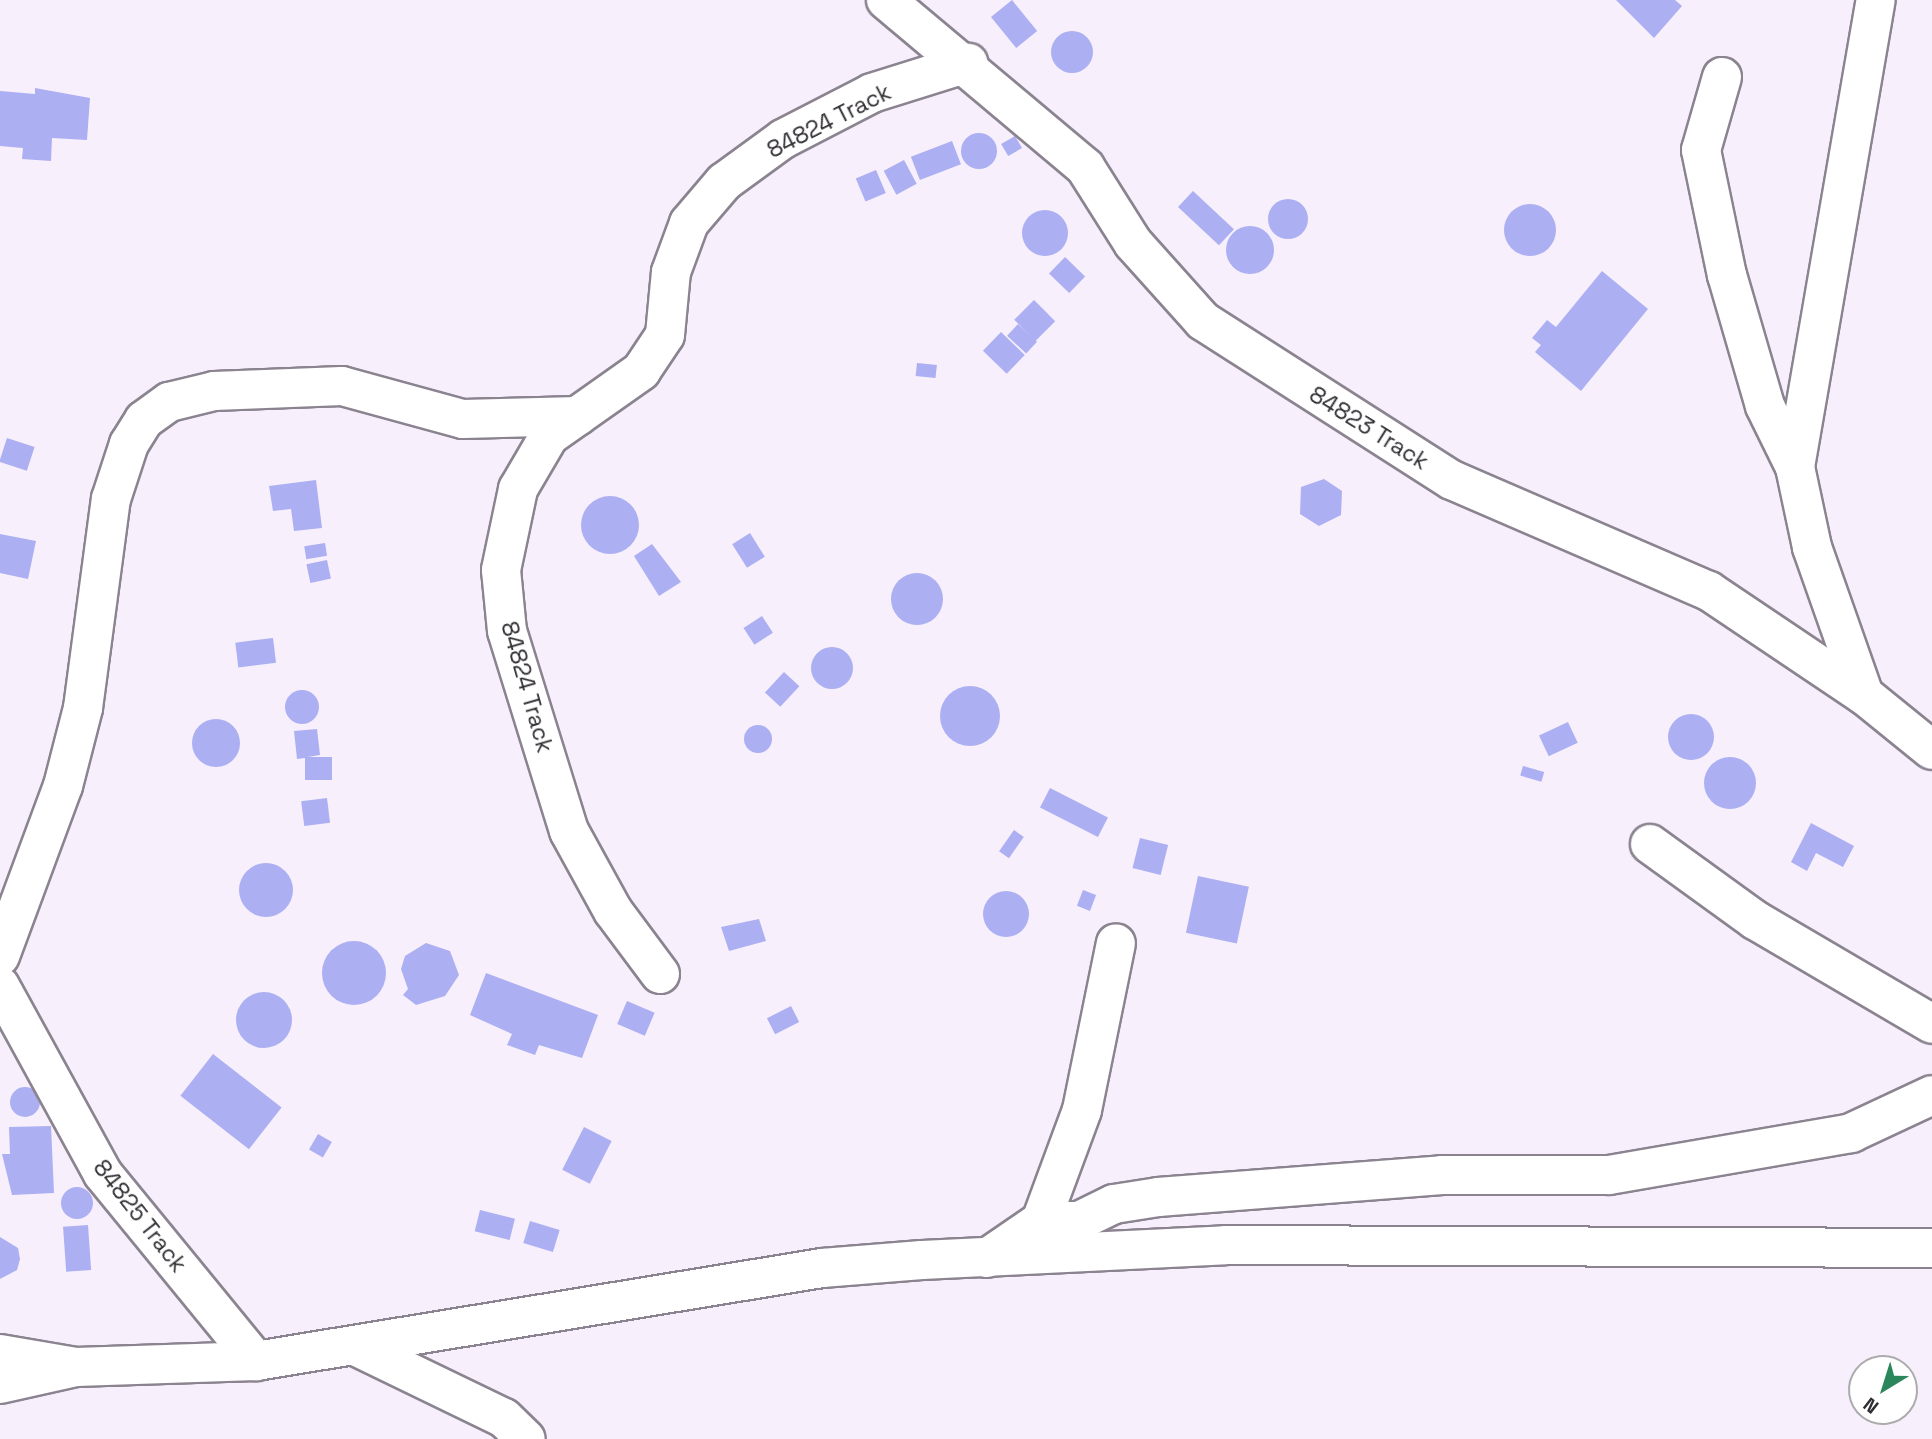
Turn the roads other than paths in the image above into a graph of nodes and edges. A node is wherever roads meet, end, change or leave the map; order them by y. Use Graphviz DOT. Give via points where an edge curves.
graph roads {
  1 [pos="886,0"];
  2 [pos="1876,0"];
  3 [pos="968,63"];
  4 [pos="1722,77"];
  5 [pos="578,416"];
  6 [pos="1796,467"];
  7 [pos="1864,695"];
  8 [pos="1932,750"];
  9 [pos="1650,844"];
  10 [pos="1116,943"];
  11 [pos="0,956"];
  12 [pos="660,974"];
  13 [pos="0,986"];
  14 [pos="1932,1024"];
  15 [pos="1932,1095"];
  16 [pos="1041,1221"];
  17 [pos="1932,1248"];
  18 [pos="987,1258"];
  19 [pos="355,1346"];
  20 [pos="0,1354"];
  21 [pos="256,1361"];
  22 [pos="76,1367"];
  23 [pos="0,1384"];
  24 [pos="526,1439"];
  1 -- 3 [label="street, 84823 Track"];
  2 -- 6 [label="street"];
  3 -- 5 [label="street, 84824 Track" via="872,93 783,139 724,182 689,223 671,272 659,344 641,372"];
  3 -- 7 [label="street, 84823 Track" via="1085,167 1133,243 1203,321 1452,480 1709,591"];
  4 -- 6 [label="street" via="1701,150 1727,275 1765,406"];
  5 -- 11 [label="street" via="464,419 342,386 214,391 169,402 144,420 111,499 83,708 63,786"];
  5 -- 12 [label="street, 84824 Track" via="549,436 518,489 501,570 507,631 569,831 613,911"];
  6 -- 7 [label="street" via="1812,547"];
  7 -- 8 [label="street, 84823 Track"];
  9 -- 14 [label="street" via="1755,920"];
  10 -- 16 [label="street" via="1082,1110"];
  13 -- 21 [label="street, 84825 Track" via="103,1174"];
  15 -- 16 [label="street" via="1851,1133 1609,1175 1442,1175 1158,1197 1114,1205 1079,1221"];
  16 -- 18 [label="street"];
  17 -- 18 [label="street" via="1226,1245"];
  18 -- 19 [label="street" via="822,1268"];
  19 -- 21 [label="street"];
  19 -- 24 [label="street" via="504,1418"];
  20 -- 22 [label="street"];
  21 -- 22 [label="street"];
  22 -- 23 [label="street"];
}
